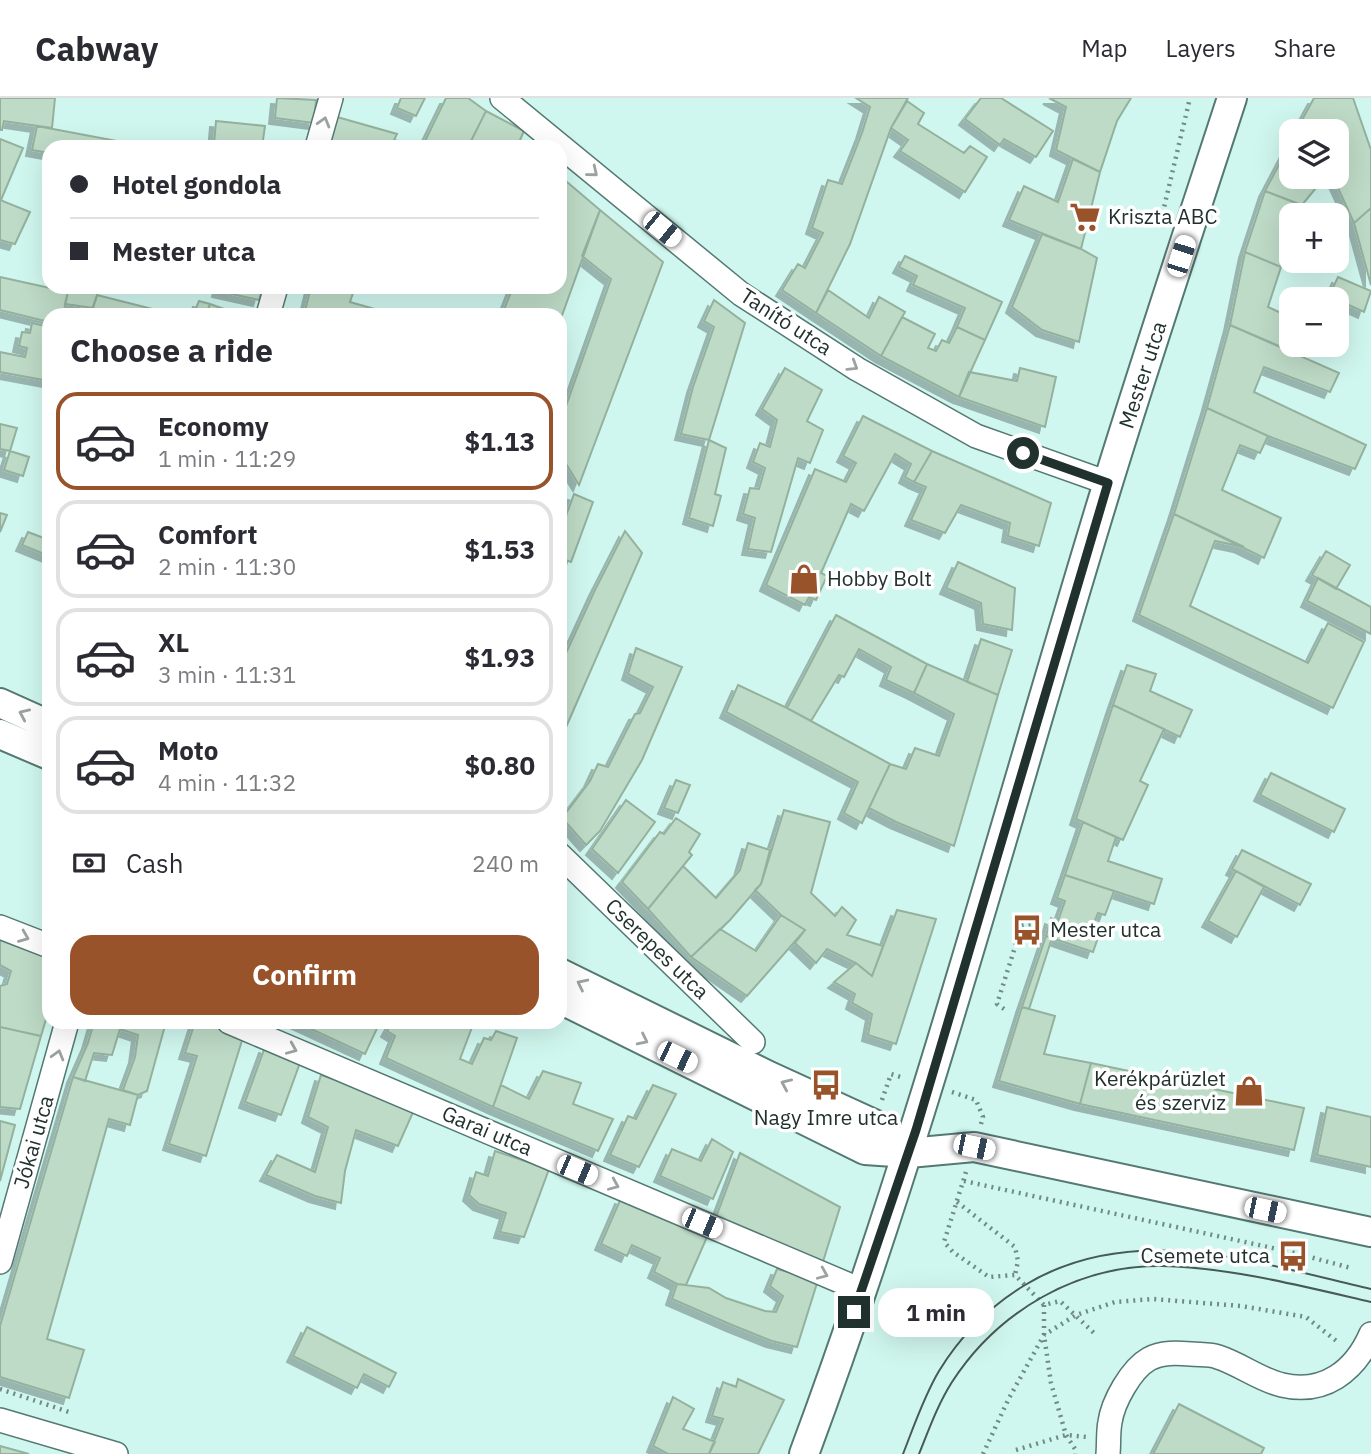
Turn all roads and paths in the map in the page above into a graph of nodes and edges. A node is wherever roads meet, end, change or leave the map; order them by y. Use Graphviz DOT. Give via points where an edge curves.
graph roads {
  1 [pos="331,98"];
  2 [pos="502,98"];
  3 [pos="1232,98"];
  4 [pos="319,140"];
  5 [pos="553,140"];
  6 [pos="567,151"];
  7 [pos="1108,483"];
  8 [pos="0,703"];
  9 [pos="42,722"];
  10 [pos="0,734"];
  11 [pos="42,752"];
  12 [pos="567,862"];
  13 [pos="1031,924"];
  14 [pos="0,927"];
  15 [pos="42,943"];
  16 [pos="567,976"];
  17 [pos="567,1002"];
  18 [pos="1004,1009"];
  19 [pos="65,1029"];
  20 [pos="245,1029"];
  21 [pos="753,1042"];
  22 [pos="891,1074"];
  23 [pos="929,1085"];
  24 [pos="974,1147"];
  25 [pos="909,1153"];
  26 [pos="964,1181"];
  27 [pos="957,1202"];
  28 [pos="1371,1233"];
  29 [pos="0,1262"];
  30 [pos="1351,1268"];
  31 [pos="1016,1275"];
  32 [pos="860,1290"];
  33 [pos="1044,1305"];
  34 [pos="1094,1333"];
  35 [pos="1371,1334"];
  36 [pos="0,1389"];
  37 [pos="80,1416"];
  38 [pos="0,1420"];
  39 [pos="1066,1435"];
  40 [pos="1108,1446"];
  41 [pos="1016,1450"];
  42 [pos="116,1454"];
  43 [pos="804,1454"];
  44 [pos="1075,1454"];
  4 -- 1 [label="street, one-way"];
  2 -- 5 [label="street, Tanító utca, one-way"];
  3 -- 7 [label="street, Mester utca"];
  6 -- 7 [label="street, Tanító utca, one-way" via="741,294 857,369 976,436"];
  7 -- 23 [label="street, Mester utca"];
  9 -- 8 [label="street, one-way"];
  10 -- 11 [label="street"];
  12 -- 21 [label="street, Cserepes utca"];
  13 -- 18 [label="path" via="1022,925 997,1004"];
  14 -- 15 [label="street, one-way"];
  25 -- 16 [label="street, one-way" via="874,1124"];
  17 -- 25 [label="street, one-way" via="865,1150"];
  29 -- 19 [label="street, Jókai utca, one-way"];
  20 -- 32 [label="street, Garai utca, one-way"];
  22 -- 23 [label="path"];
  23 -- 24 [label="path" via="976,1100 983,1116"];
  23 -- 25 [label="street, Mester utca"];
  24 -- 25 [label="street"];
  24 -- 26 [label="path"];
  24 -- 28 [label="street"];
  25 -- 32 [label="street, Mester utca"];
  26 -- 27 [label="path"];
  26 -- 30 [label="path"];
  27 -- 31 [label="path" via="1015,1247"];
  27 -- 31 [label="path" via="944,1242 989,1277"];
  31 -- 33 [label="path"];
  32 -- 43 [label="street, Mester utca"];
  33 -- 34 [label="path" via="1060,1301"];
  33 -- 39 [label="path" via="1051,1383"];
  35 -- 40 [label="street" via="1348,1368 1325,1385 1281,1385 1216,1356 1171,1352 1148,1359 1118,1397"];
  36 -- 37 [label="path"];
  38 -- 42 [label="street"];
  39 -- 40 [label="path"];
  39 -- 41 [label="path"];
  39 -- 44 [label="path"];
}
